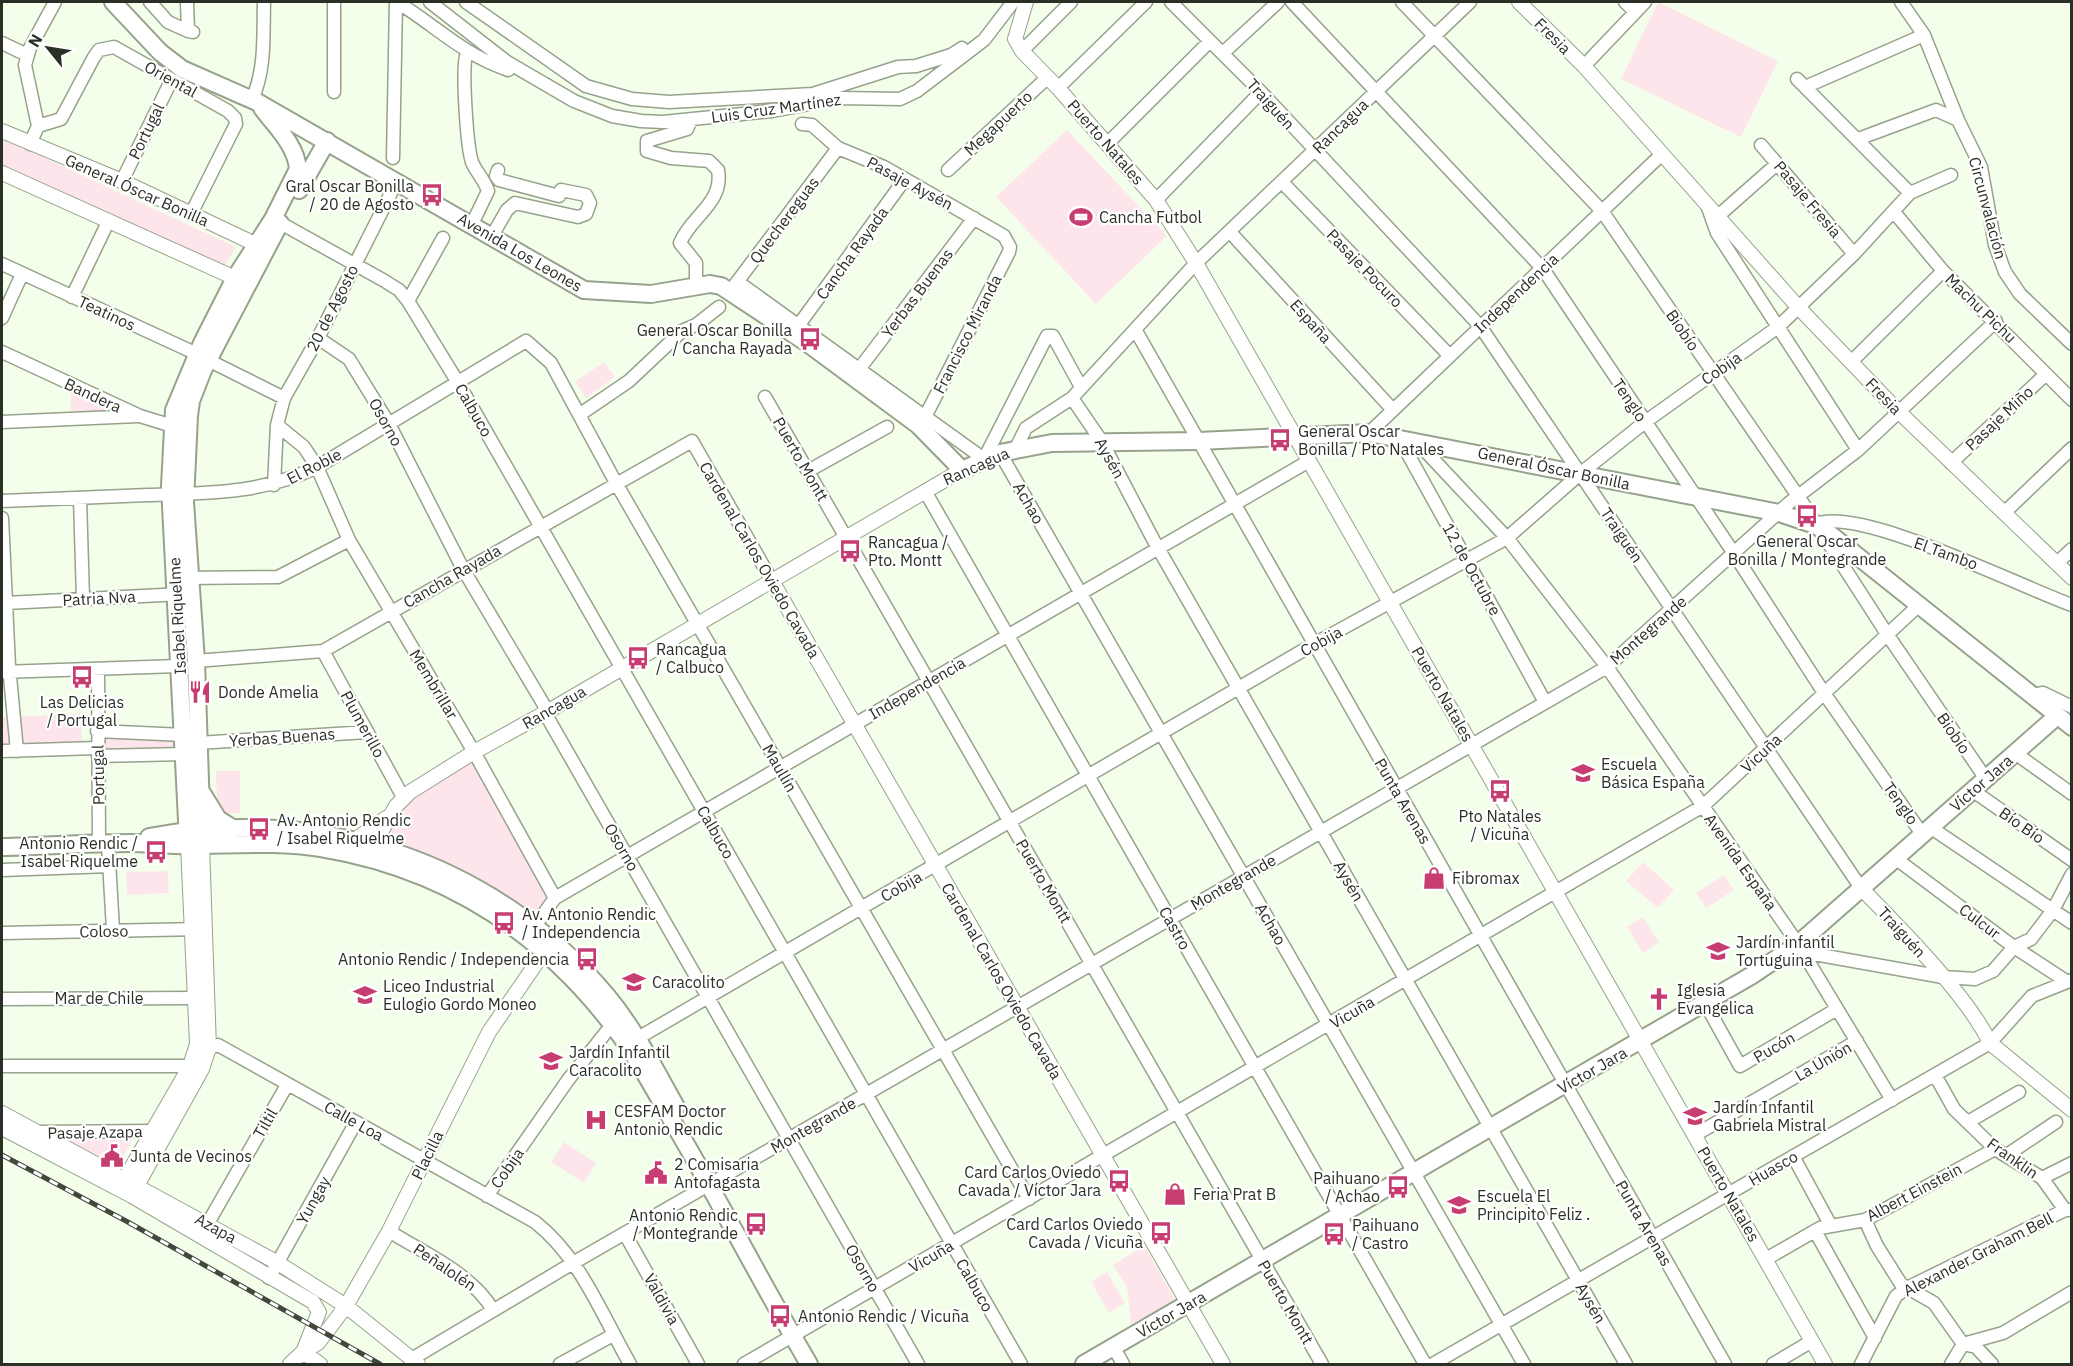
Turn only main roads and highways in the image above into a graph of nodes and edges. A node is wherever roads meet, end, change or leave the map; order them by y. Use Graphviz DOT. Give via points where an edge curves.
graph roads {
  1 [pos="113,2"];
  2 [pos="255,101"];
  3 [pos="327,141"];
  4 [pos="277,221"];
  5 [pos="204,362"];
  6 [pos="1008,451"];
  7 [pos="962,470"];
  8 [pos="178,494"];
  9 [pos="183,586"];
  10 [pos="2067,706"];
  11 [pos="2072,727"];
  12 [pos="191,739"];
  13 [pos="201,791"];
  14 [pos="234,829"];
  15 [pos="195,838"];
  16 [pos="2,847"];
  17 [pos="713,1183"];
  18 [pos="797,1334"];
  19 [pos="809,1365"];
  20 [pos="820,1365"];
  21 [pos="1084,1365"];
  1 -- 2 [label="main road, Avenida Los Leones" via="160,52 182,69"];
  2 -- 3 [label="main road, Avenida Los Leones"];
  2 -- 4 [label="main road, Isabel Riquelme" via="286,138 297,162 298,169"];
  3 -- 4 [label="main road, Isabel Riquelme"];
  3 -- 7 [label="main road, Avenida Los Leones" via="584,290 651,294 710,284 734,286 918,425"];
  4 -- 5 [label="main road, Isabel Riquelme"];
  4 -- 5 [label="main road, Isabel Riquelme" via="255,244 235,278"];
  5 -- 8 [label="main road, Isabel Riquelme" via="191,401"];
  5 -- 8 [label="main road, Isabel Riquelme" via="182,386 172,425"];
  6 -- 7 [label="main road, Rancagua"];
  6 -- 10 [label="main road, General Óscar Bonilla" via="1052,443 1370,433 1779,513 1815,525 2031,695"];
  8 -- 9 [label="main road, Isabel Riquelme"];
  9 -- 12 [label="main road, Isabel Riquelme" via="196,661"];
  9 -- 12 [label="main road, Isabel Riquelme" via="178,666"];
  10 -- 11 [label="main road, General Óscar Bonilla"];
  10 -- 21 [label="main road, Víctor Jara" via="1861,888 1800,948"];
  12 -- 13 [label="main road, Isabel Riquelme"];
  12 -- 15 [label="main road, Isabel Riquelme" via="184,754"];
  13 -- 14 [label="main road" via="218,819"];
  13 -- 15 [label="main road, Isabel Riquelme"];
  14 -- 15 [label="main road"];
  14 -- 17 [label="main road" via="312,831 374,844 456,876 535,926 590,977 638,1038"];
  15 -- 16 [label="main road" via="150,836 132,843"];
  15 -- 17 [label="main road" via="275,843 344,853 419,874 477,903 544,952 580,986 614,1027"];
  17 -- 18 [label="main road"];
  18 -- 19 [label="main road"];
  18 -- 20 [label="main road"];
}
